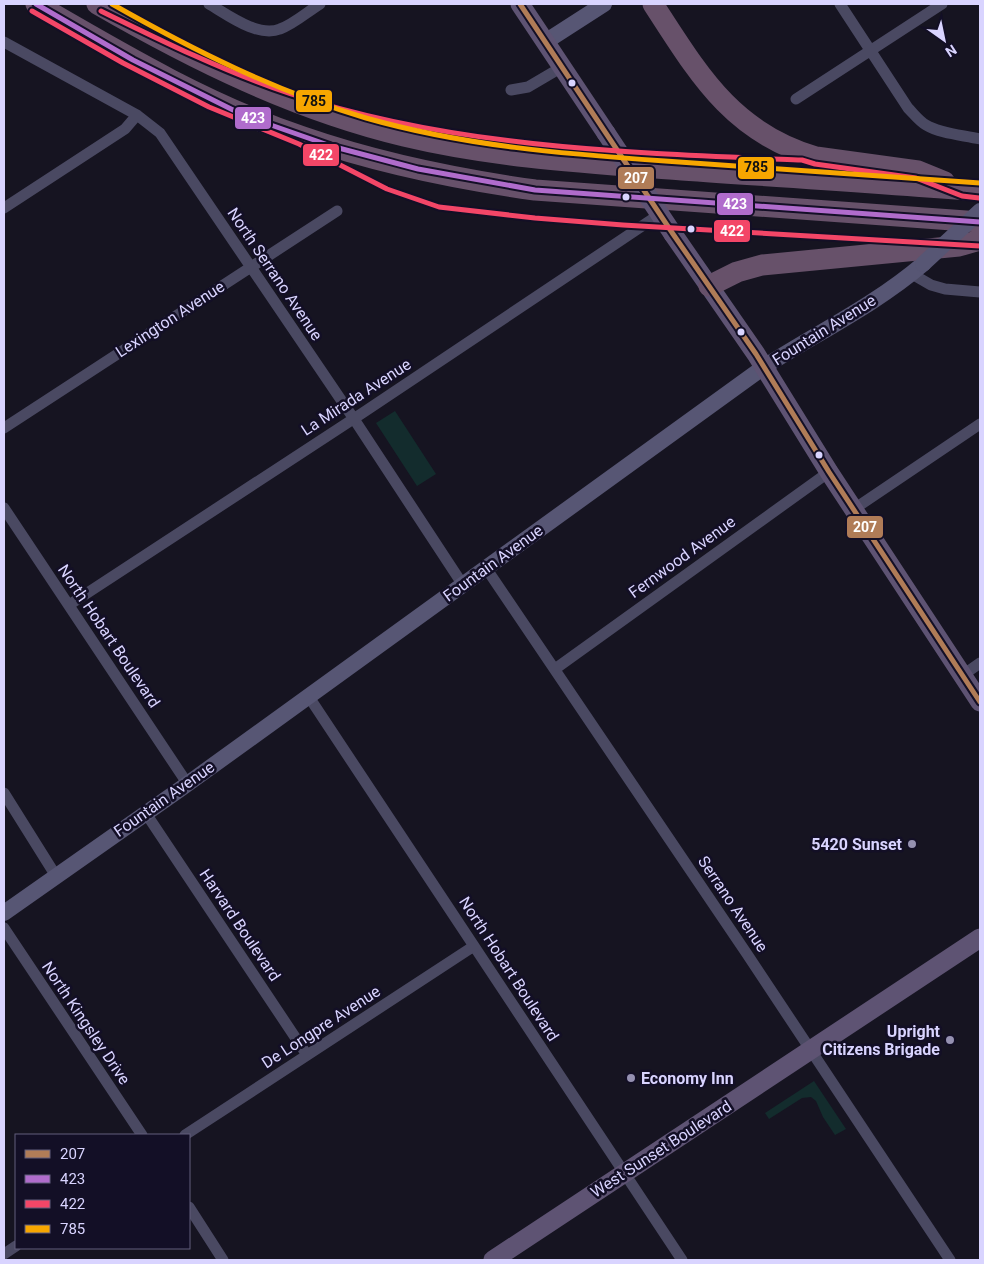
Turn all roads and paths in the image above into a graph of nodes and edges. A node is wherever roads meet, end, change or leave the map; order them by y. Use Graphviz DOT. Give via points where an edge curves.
graph roads {
  1 [pos="36,4"];
  2 [pos="98,4"];
  3 [pos="209,4"];
  4 [pos="320,4"];
  5 [pos="520,4"];
  6 [pos="604,4"];
  7 [pos="653,4"];
  8 [pos="840,4"];
  9 [pos="942,4"];
  10 [pos="4,42"];
  11 [pos="545,42"];
  12 [pos="871,50"];
  13 [pos="562,67"];
  14 [pos="512,90"];
  15 [pos="796,98"];
  16 [pos="138,115"];
  17 [pos="980,139"];
  18 [pos="972,190"];
  19 [pos="4,208"];
  20 [pos="337,211"];
  21 [pos="980,212"];
  22 [pos="660,214"];
  23 [pos="980,222"];
  24 [pos="980,240"];
  25 [pos="251,266"];
  26 [pos="918,269"];
  27 [pos="709,286"];
  28 [pos="980,292"];
  29 [pos="764,367"];
  30 [pos="354,419"];
  31 [pos="980,424"];
  32 [pos="4,428"];
  33 [pos="829,472"];
  34 [pos="4,508"];
  35 [pos="854,509"];
  36 [pos="486,568"];
  37 [pos="462,585"];
  38 [pos="69,605"];
  39 [pos="980,663"];
  40 [pos="555,669"];
  41 [pos="963,675"];
  42 [pos="309,696"];
  43 [pos="980,702"];
  44 [pos="187,783"];
  45 [pos="4,793"];
  46 [pos="145,812"];
  47 [pos="56,876"];
  48 [pos="4,913"];
  49 [pos="4,928"];
  50 [pos="980,938"];
  51 [pos="474,946"];
  52 [pos="811,1050"];
  53 [pos="307,1055"];
  54 [pos="141,1134"];
  55 [pos="187,1134"];
  56 [pos="625,1173"];
  57 [pos="190,1209"];
  58 [pos="15,1247"];
  59 [pos="4,1254"];
  60 [pos="223,1260"];
  61 [pos="493,1260"];
  62 [pos="682,1260"];
  63 [pos="950,1260"];
  1 -- 23 [label="highway" via="212,100 302,137 395,164 489,184 535,190"];
  2 -- 18 [label="highway" via="184,52 267,90 357,123 430,141 494,153 585,163"];
  3 -- 4 [label="street" via="252,28 266,32 281,29"];
  5 -- 11 [label="main road"];
  6 -- 11 [label="street"];
  7 -- 18 [label="highway" via="712,90 735,113 763,133 816,157 918,171"];
  8 -- 12 [label="street"];
  9 -- 12 [label="street"];
  10 -- 16 [label="street, North Serrano Avenue"];
  11 -- 13 [label="main road"];
  12 -- 15 [label="street"];
  12 -- 17 [label="street" via="908,108 921,121 935,129"];
  13 -- 14 [label="street" via="528,87"];
  13 -- 22 [label="main road, bridge"];
  16 -- 19 [label="street" via="125,129"];
  16 -- 25 [label="street, North Serrano Avenue" via="160,132"];
  20 -- 25 [label="street, Lexington Avenue"];
  21 -- 26 [label="street, Fountain Avenue, bridge"];
  22 -- 27 [label="main road, bridge"];
  22 -- 30 [label="street, La Mirada Avenue"];
  24 -- 27 [label="highway" via="959,246 762,265 737,272"];
  25 -- 30 [label="street, North Serrano Avenue"];
  25 -- 32 [label="street, Lexington Avenue"];
  26 -- 28 [label="street" via="931,284 945,290"];
  26 -- 29 [label="street, Fountain Avenue"];
  27 -- 29 [label="main road"];
  29 -- 33 [label="main road"];
  29 -- 36 [label="street, Fountain Avenue"];
  30 -- 37 [label="street, North Serrano Avenue"];
  30 -- 38 [label="street, La Mirada Avenue"];
  31 -- 35 [label="street"];
  33 -- 35 [label="main road"];
  33 -- 40 [label="street, Fernwood Avenue"];
  34 -- 38 [label="street, North Hobart Boulevard"];
  35 -- 41 [label="main road"];
  36 -- 37 [label="street, Fountain Avenue"];
  36 -- 40 [label="street, Serrano Avenue"];
  37 -- 42 [label="street, Fountain Avenue"];
  38 -- 44 [label="street, North Hobart Boulevard"];
  39 -- 41 [label="street"];
  40 -- 52 [label="street, Serrano Avenue"];
  41 -- 43 [label="main road"];
  42 -- 44 [label="street, Fountain Avenue"];
  42 -- 51 [label="street, North Hobart Boulevard"];
  44 -- 46 [label="street, Fountain Avenue"];
  45 -- 47 [label="street"];
  46 -- 47 [label="street, Fountain Avenue"];
  46 -- 53 [label="street, Harvard Boulevard"];
  47 -- 48 [label="street, Fountain Avenue"];
  49 -- 54 [label="street, North Kingsley Drive"];
  50 -- 52 [label="main road, West Sunset Boulevard"];
  51 -- 53 [label="street, De Longpre Avenue"];
  51 -- 56 [label="street, North Hobart Boulevard"];
  52 -- 56 [label="main road, West Sunset Boulevard"];
  52 -- 63 [label="street, Serrano Avenue"];
  53 -- 55 [label="street, De Longpre Avenue"];
  56 -- 61 [label="main road, West Sunset Boulevard"];
  56 -- 62 [label="street, North Hobart Boulevard"];
  57 -- 60 [label="street"];
  58 -- 59 [label="street"];
}
